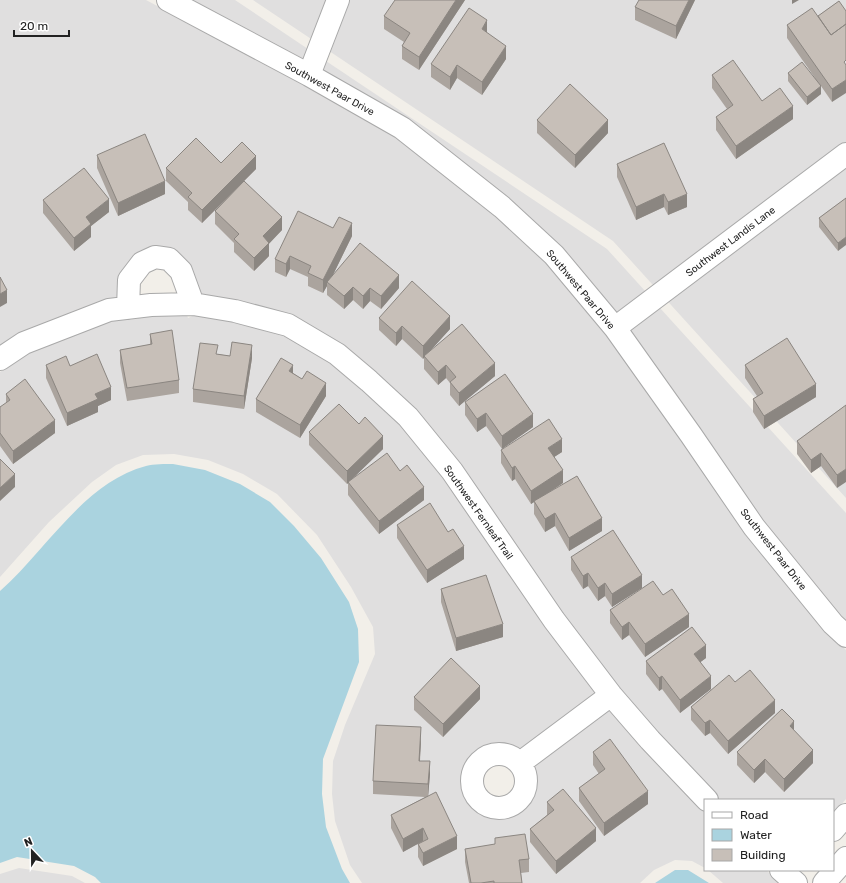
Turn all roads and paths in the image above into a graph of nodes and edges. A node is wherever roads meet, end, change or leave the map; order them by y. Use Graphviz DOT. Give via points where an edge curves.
graph roads {
  1 [pos="168,0"];
  2 [pos="338,0"];
  3 [pos="310,75"];
  4 [pos="846,154"];
  5 [pos="193,304"];
  6 [pos="128,308"];
  7 [pos="615,328"];
  8 [pos="0,359"];
  9 [pos="846,636"];
  10 [pos="611,696"];
  11 [pos="520,763"];
  12 [pos="705,799"];
  13 [pos="846,815"];
  14 [pos="834,829"];
  15 [pos="846,858"];
  16 [pos="824,883"];
  1 -- 3 [label="street, Southwest Paar Drive"];
  2 -- 3 [label="street"];
  3 -- 7 [label="street, Southwest Paar Drive" via="402,128 502,207 554,255"];
  4 -- 7 [label="street, Southwest Landis Lane"];
  5 -- 6 [label="street, Southwest Fernleaf Trail"];
  5 -- 6 [label="street" via="180,271 168,259 155,257 142,263 129,280"];
  5 -- 10 [label="street, Southwest Fernleaf Trail" via="235,311 288,325 337,354 408,417 452,471 554,620"];
  6 -- 8 [label="street, Southwest Fernleaf Trail" via="109,310 24,343"];
  7 -- 9 [label="street, Southwest Paar Drive" via="754,527 833,624"];
  10 -- 11 [label="street"];
  10 -- 12 [label="street, Southwest Fernleaf Trail"];
  13 -- 14 [label="street"];
  15 -- 16 [label="street"];
}
